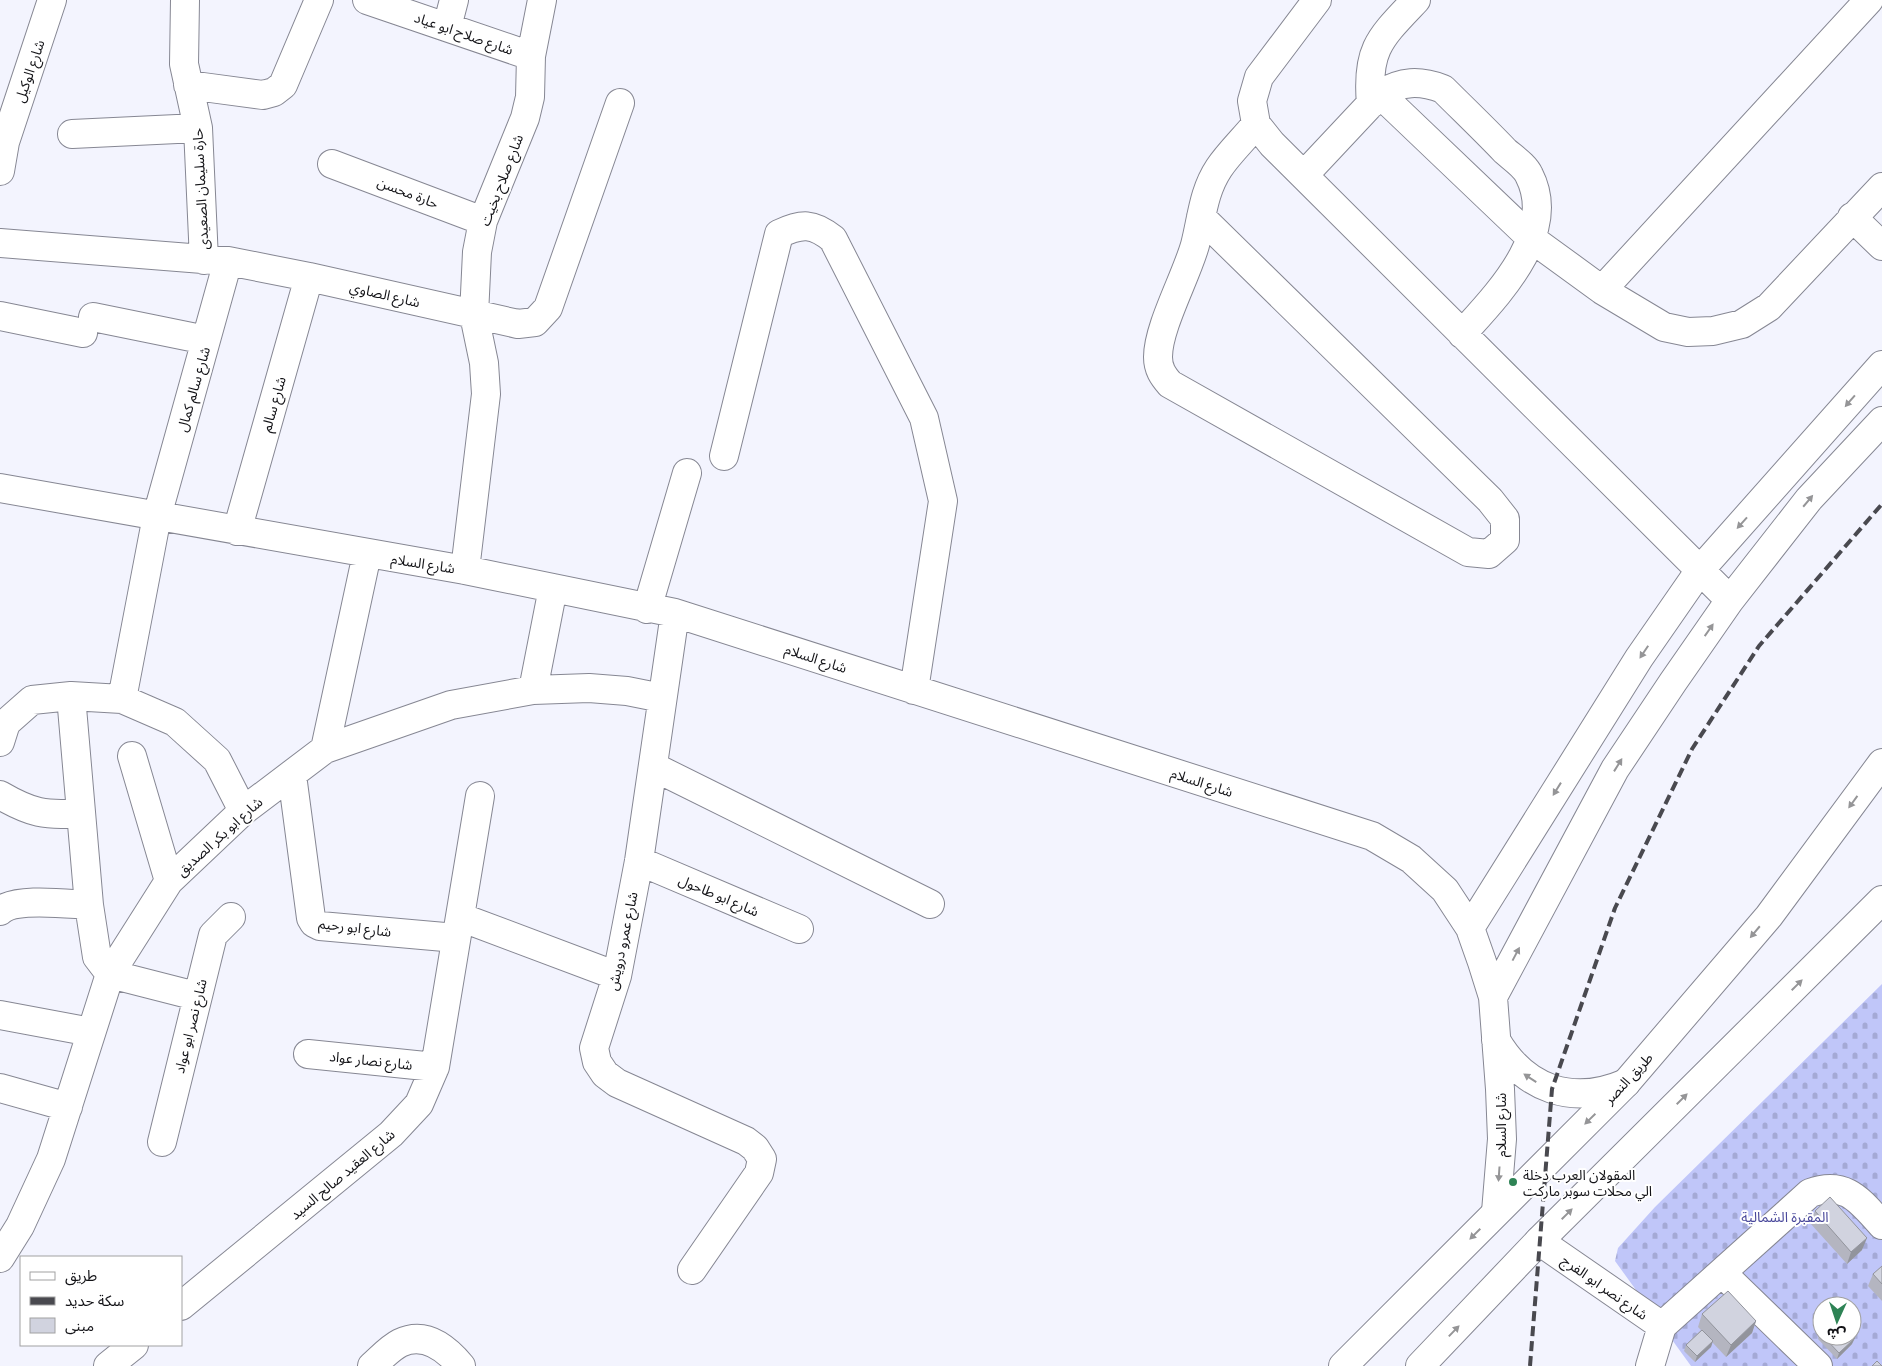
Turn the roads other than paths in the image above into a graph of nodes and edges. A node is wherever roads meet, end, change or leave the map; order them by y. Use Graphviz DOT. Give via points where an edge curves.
graph roads {
  1 [pos="52,0"];
  2 [pos="185,0"];
  3 [pos="319,0"];
  4 [pos="367,0"];
  5 [pos="454,0"];
  6 [pos="542,0"];
  7 [pos="1317,0"];
  8 [pos="1416,0"];
  9 [pos="1869,0"];
  10 [pos="447,27"];
  11 [pos="531,56"];
  12 [pos="188,85"];
  13 [pos="1376,99"];
  14 [pos="620,103"];
  15 [pos="1256,124"];
  16 [pos="198,128"];
  17 [pos="72,134"];
  18 [pos="332,164"];
  19 [pos="0,171"];
  20 [pos="1304,175"];
  21 [pos="1882,187"];
  22 [pos="1201,217"];
  23 [pos="1852,217"];
  24 [pos="483,221"];
  25 [pos="1532,239"];
  26 [pos="0,243"];
  27 [pos="1882,246"];
  28 [pos="216,261"];
  29 [pos="309,277"];
  30 [pos="1602,290"];
  31 [pos="474,315"];
  32 [pos="0,316"];
  33 [pos="1462,334"];
  34 [pos="206,340"];
  35 [pos="1882,365"];
  36 [pos="1882,421"];
  37 [pos="724,456"];
  38 [pos="687,473"];
  39 [pos="0,488"];
  40 [pos="157,516"];
  41 [pos="237,531"];
  42 [pos="367,554"];
  43 [pos="465,570"];
  44 [pos="1700,570"];
  45 [pos="553,588"];
  46 [pos="1730,600"];
  47 [pos="647,609"];
  48 [pos="675,613"];
  49 [pos="533,690"];
  50 [pos="914,690"];
  51 [pos="71,696"];
  52 [pos="662,698"];
  53 [pos="122,699"];
  54 [pos="0,742"];
  55 [pos="325,750"];
  56 [pos="132,756"];
  57 [pos="1882,763"];
  58 [pos="654,767"];
  59 [pos="292,775"];
  60 [pos="0,795"];
  61 [pos="480,796"];
  62 [pos="243,810"];
  63 [pos="81,812"];
  64 [pos="639,861"];
  65 [pos="169,881"];
  66 [pos="1882,900"];
  67 [pos="930,904"];
  68 [pos="89,905"];
  69 [pos="0,912"];
  70 [pos="231,917"];
  71 [pos="458,927"];
  72 [pos="1470,928"];
  73 [pos="799,929"];
  74 [pos="110,974"];
  75 [pos="617,976"];
  76 [pos="196,996"];
  77 [pos="1494,997"];
  78 [pos="0,1015"];
  79 [pos="91,1032"];
  80 [pos="1496,1038"];
  81 [pos="308,1054"];
  82 [pos="435,1067"];
  83 [pos="1626,1083"];
  84 [pos="0,1088"];
  85 [pos="68,1107"];
  86 [pos="162,1142"];
  87 [pos="1496,1212"];
  88 [pos="10,1221"];
  89 [pos="1882,1223"];
  90 [pos="1539,1241"];
  91 [pos="0,1258"];
  92 [pos="692,1270"];
  93 [pos="1722,1273"];
  94 [pos="182,1305"];
  95 [pos="1662,1326"];
  96 [pos="133,1346"];
  97 [pos="1812,1364"];
  98 [pos="108,1366"];
  99 [pos="372,1366"];
  100 [pos="461,1366"];
  101 [pos="1343,1366"];
  102 [pos="1420,1366"];
  103 [pos="1650,1366"];
  1 -- 19 [label="main road, شارع الوكيل" via="5,142"];
  2 -- 12 [label="main road, حارة سليمان الصعيدى" via="184,64"];
  3 -- 12 [label="main road" via="283,84 274,92 263,94"];
  4 -- 10 [label="main road, شارع صلاح ابو عياد"];
  5 -- 10 [label="main road"];
  6 -- 11 [label="main road, شارع صلاح بخيت"];
  7 -- 15 [label="main road" via="1259,77 1252,100"];
  8 -- 13 [label="main road" via="1382,36 1375,52 1371,69"];
  9 -- 30 [label="main road"];
  10 -- 11 [label="main road, شارع صلاح ابو عياد"];
  11 -- 24 [label="main road, شارع صلاح بخيت" via="530,97 525,118"];
  12 -- 16 [label="main road, حارة سليمان الصعيدى"];
  13 -- 20 [label="main road"];
  13 -- 25 [label="main road"];
  13 -- 25 [label="main road" via="1395,86 1411,82 1443,89 1529,174 1537,206"];
  14 -- 31 [label="main road, شارع الصاوي" via="548,308 535,322 518,324"];
  15 -- 20 [label="main road"];
  15 -- 22 [label="main road" via="1219,168 1206,193"];
  16 -- 17 [label="main road"];
  16 -- 28 [label="main road, حارة سليمان الصعيدى"];
  18 -- 24 [label="main road, حارة محسن"];
  20 -- 33 [label="main road"];
  21 -- 23 [label="main road"];
  22 -- 22 [label="main road" via="1159,342 1160,373 1170,384 1468,552 1489,554 1505,540 1505,519 1490,500"];
  23 -- 27 [label="main road"];
  23 -- 30 [label="main road" via="1769,307 1742,324 1713,331 1688,332 1664,326"];
  24 -- 31 [label="main road, شارع صلاح بخيت" via="477,252"];
  25 -- 30 [label="main road"];
  25 -- 33 [label="main road" via="1524,256 1491,301"];
  26 -- 28 [label="main road, شارع الصاوي"];
  28 -- 29 [label="main road, شارع الصاوي"];
  28 -- 34 [label="main road, شارع سالم كمال"];
  29 -- 31 [label="main road, شارع الصاوي"];
  29 -- 41 [label="main road, شارع سالم"];
  31 -- 43 [label="main road, شارع صلاح بخيت" via="484,363 486,394"];
  32 -- 34 [label="main road"];
  33 -- 44 [label="main road"];
  34 -- 40 [label="main road, شارع سالم كمال"];
  35 -- 44 [label="main road, one-way"];
  46 -- 36 [label="main road, one-way" via="1809,499"];
  37 -- 50 [label="main road" via="779,234 796,226 811,226 833,239 924,418 943,500"];
  38 -- 47 [label="main road"];
  39 -- 40 [label="main road, شارع السلام"];
  40 -- 41 [label="main road, شارع السلام"];
  40 -- 53 [label="main road, شارع سالم كمال"];
  41 -- 42 [label="main road, شارع السلام"];
  42 -- 43 [label="main road, شارع السلام"];
  42 -- 55 [label="main road"];
  43 -- 45 [label="main road, شارع السلام"];
  44 -- 46 [label="main road"];
  44 -- 72 [label="main road, one-way" via="1639,658"];
  45 -- 47 [label="main road, شارع السلام"];
  45 -- 49 [label="main road"];
  77 -- 46 [label="main road, one-way" via="1615,769"];
  47 -- 48 [label="main road, شارع السلام"];
  48 -- 50 [label="main road, شارع السلام"];
  48 -- 52 [label="main road, شارع عمرو درويش"];
  49 -- 52 [label="main road, شارع ابو بكر الصديق" via="589,688"];
  49 -- 55 [label="main road, شارع ابو بكر الصديق" via="450,706"];
  50 -- 72 [label="main road, شارع السلام" via="1372,836 1411,859 1444,890"];
  51 -- 53 [label="main road"];
  51 -- 54 [label="main road" via="32,700 6,723"];
  51 -- 63 [label="main road"];
  52 -- 58 [label="main road, شارع عمرو درويش"];
  53 -- 62 [label="main road" via="175,722 217,760"];
  55 -- 59 [label="main road, شارع ابو بكر الصديق"];
  56 -- 65 [label="main road"];
  57 -- 83 [label="main road, طريق النصر, one-way" via="1769,916"];
  58 -- 64 [label="main road, شارع عمرو درويش"];
  58 -- 67 [label="main road"];
  59 -- 62 [label="main road, شارع ابو بكر الصديق"];
  59 -- 71 [label="main road, شارع ابو رحيم" via="314,923 320,926"];
  60 -- 63 [label="main road" via="24,808 52,815"];
  61 -- 71 [label="main road, شارع العقيد صالح السيد"];
  62 -- 65 [label="main road, شارع ابو بكر الصديق"];
  63 -- 68 [label="main road"];
  64 -- 73 [label="main road, شارع ابو طاحول"];
  64 -- 75 [label="main road, شارع عمرو درويش"];
  65 -- 74 [label="main road, شارع ابو بكر الصديق"];
  90 -- 66 [label="main road, one-way"];
  68 -- 69 [label="main road" via="31,903 4,908"];
  68 -- 74 [label="main road" via="97,957"];
  70 -- 76 [label="main road, شارع نصر ابو عواد" via="212,935"];
  71 -- 75 [label="main road"];
  71 -- 82 [label="main road, شارع العقيد صالح السيد"];
  72 -- 77 [label="main road, شارع السلام"];
  74 -- 76 [label="main road"];
  74 -- 79 [label="main road, شارع ابو بكر الصديق"];
  75 -- 92 [label="main road, شارع عمرو درويش" via="594,1048 597,1062 605,1074 617,1083 746,1141 762,1158 759,1173"];
  76 -- 86 [label="main road, شارع نصر ابو عواد"];
  77 -- 80 [label="main road, شارع السلام"];
  78 -- 79 [label="main road"];
  79 -- 85 [label="main road, شارع ابو بكر الصديق"];
  83 -- 80 [label="main road, شارع السلام, one-way" via="1609,1091 1590,1094 1570,1094 1552,1089 1518,1070"];
  80 -- 87 [label="main road, شارع السلام, one-way" via="1502,1139"];
  81 -- 82 [label="main road, شارع نصار عواد"];
  82 -- 94 [label="main road, شارع العقيد صالح السيد" via="419,1104 391,1134"];
  83 -- 87 [label="main road, طريق النصر, one-way"];
  84 -- 85 [label="main road"];
  85 -- 88 [label="main road, شارع ابو بكر الصديق" via="51,1159"];
  87 -- 101 [label="main road, طريق النصر, one-way"];
  88 -- 91 [label="main road, شارع ابو بكر الصديق"];
  89 -- 93 [label="main road" via="1844,1190 1822,1189 1810,1193"];
  90 -- 95 [label="main road, شارع نصر ابو الفرج"];
  102 -- 90 [label="main road, one-way"];
  93 -- 95 [label="main road"];
  93 -- 97 [label="main road"];
  95 -- 103 [label="main road, شارع نصر ابو الفرج"];
  96 -- 98 [label="main road"];
  99 -- 100 [label="main road" via="400,1343 424,1338 448,1351"];
}
